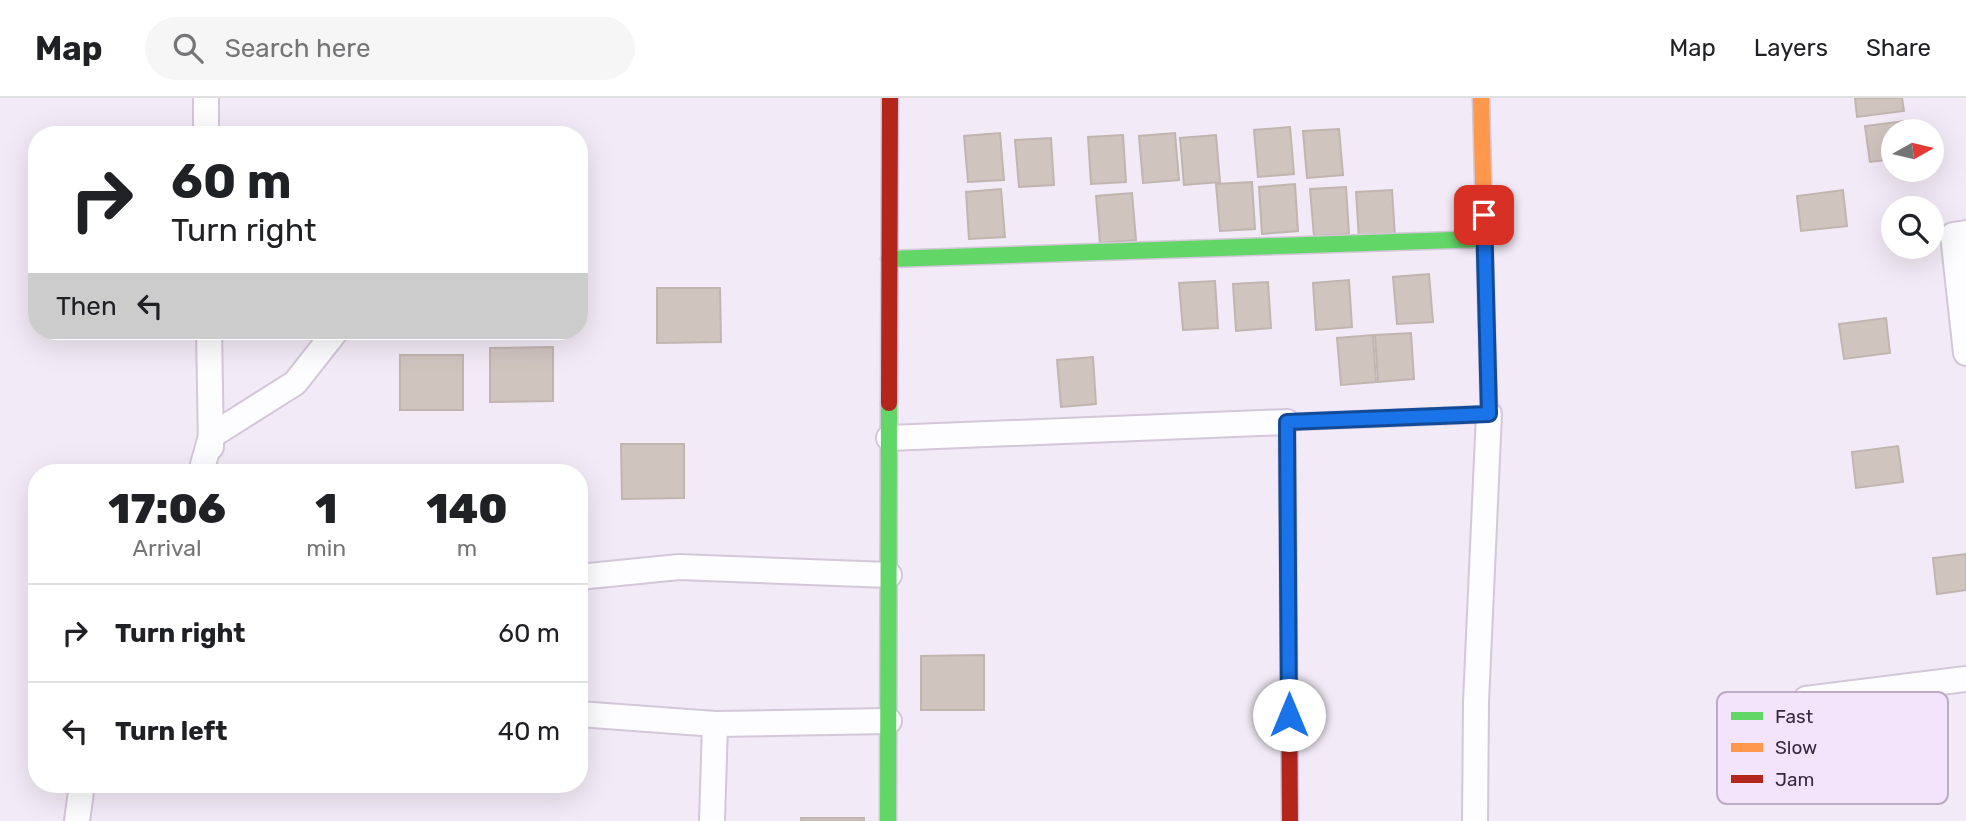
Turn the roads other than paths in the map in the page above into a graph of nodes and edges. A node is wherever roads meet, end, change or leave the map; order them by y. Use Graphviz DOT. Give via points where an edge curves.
graph roads {
  1 [pos="206,98"];
  2 [pos="890,98"];
  3 [pos="1481,98"];
  4 [pos="206,126"];
  5 [pos="1966,233"];
  6 [pos="1484,239"];
  7 [pos="890,259"];
  8 [pos="209,340"];
  9 [pos="329,340"];
  10 [pos="1966,353"];
  11 [pos="1489,414"];
  12 [pos="1287,422"];
  13 [pos="211,436"];
  14 [pos="889,438"];
  15 [pos="203,464"];
  16 [pos="212,464"];
  17 [pos="889,575"];
  18 [pos="588,576"];
  19 [pos="1966,679"];
  20 [pos="1861,692"];
  21 [pos="588,715"];
  22 [pos="888,721"];
  23 [pos="715,724"];
  24 [pos="81,793"];
  25 [pos="78,821"];
  26 [pos="712,821"];
  27 [pos="888,821"];
  28 [pos="1290,821"];
  29 [pos="1475,821"];
  1 -- 4 [label="street"];
  2 -- 7 [label="street"];
  3 -- 6 [label="street"];
  5 -- 10 [label="street" via="1953,235"];
  6 -- 7 [label="street"];
  6 -- 11 [label="street"];
  7 -- 14 [label="street"];
  8 -- 13 [label="street"];
  9 -- 13 [label="street" via="295,383"];
  11 -- 12 [label="street"];
  11 -- 29 [label="street"];
  12 -- 14 [label="street"];
  12 -- 28 [label="street"];
  13 -- 15 [label="street"];
  13 -- 16 [label="street"];
  14 -- 17 [label="street"];
  17 -- 18 [label="street" via="679,567"];
  17 -- 22 [label="street"];
  19 -- 20 [label="street"];
  21 -- 23 [label="street"];
  22 -- 23 [label="street"];
  22 -- 27 [label="street"];
  23 -- 26 [label="street"];
  24 -- 25 [label="street"];
}
